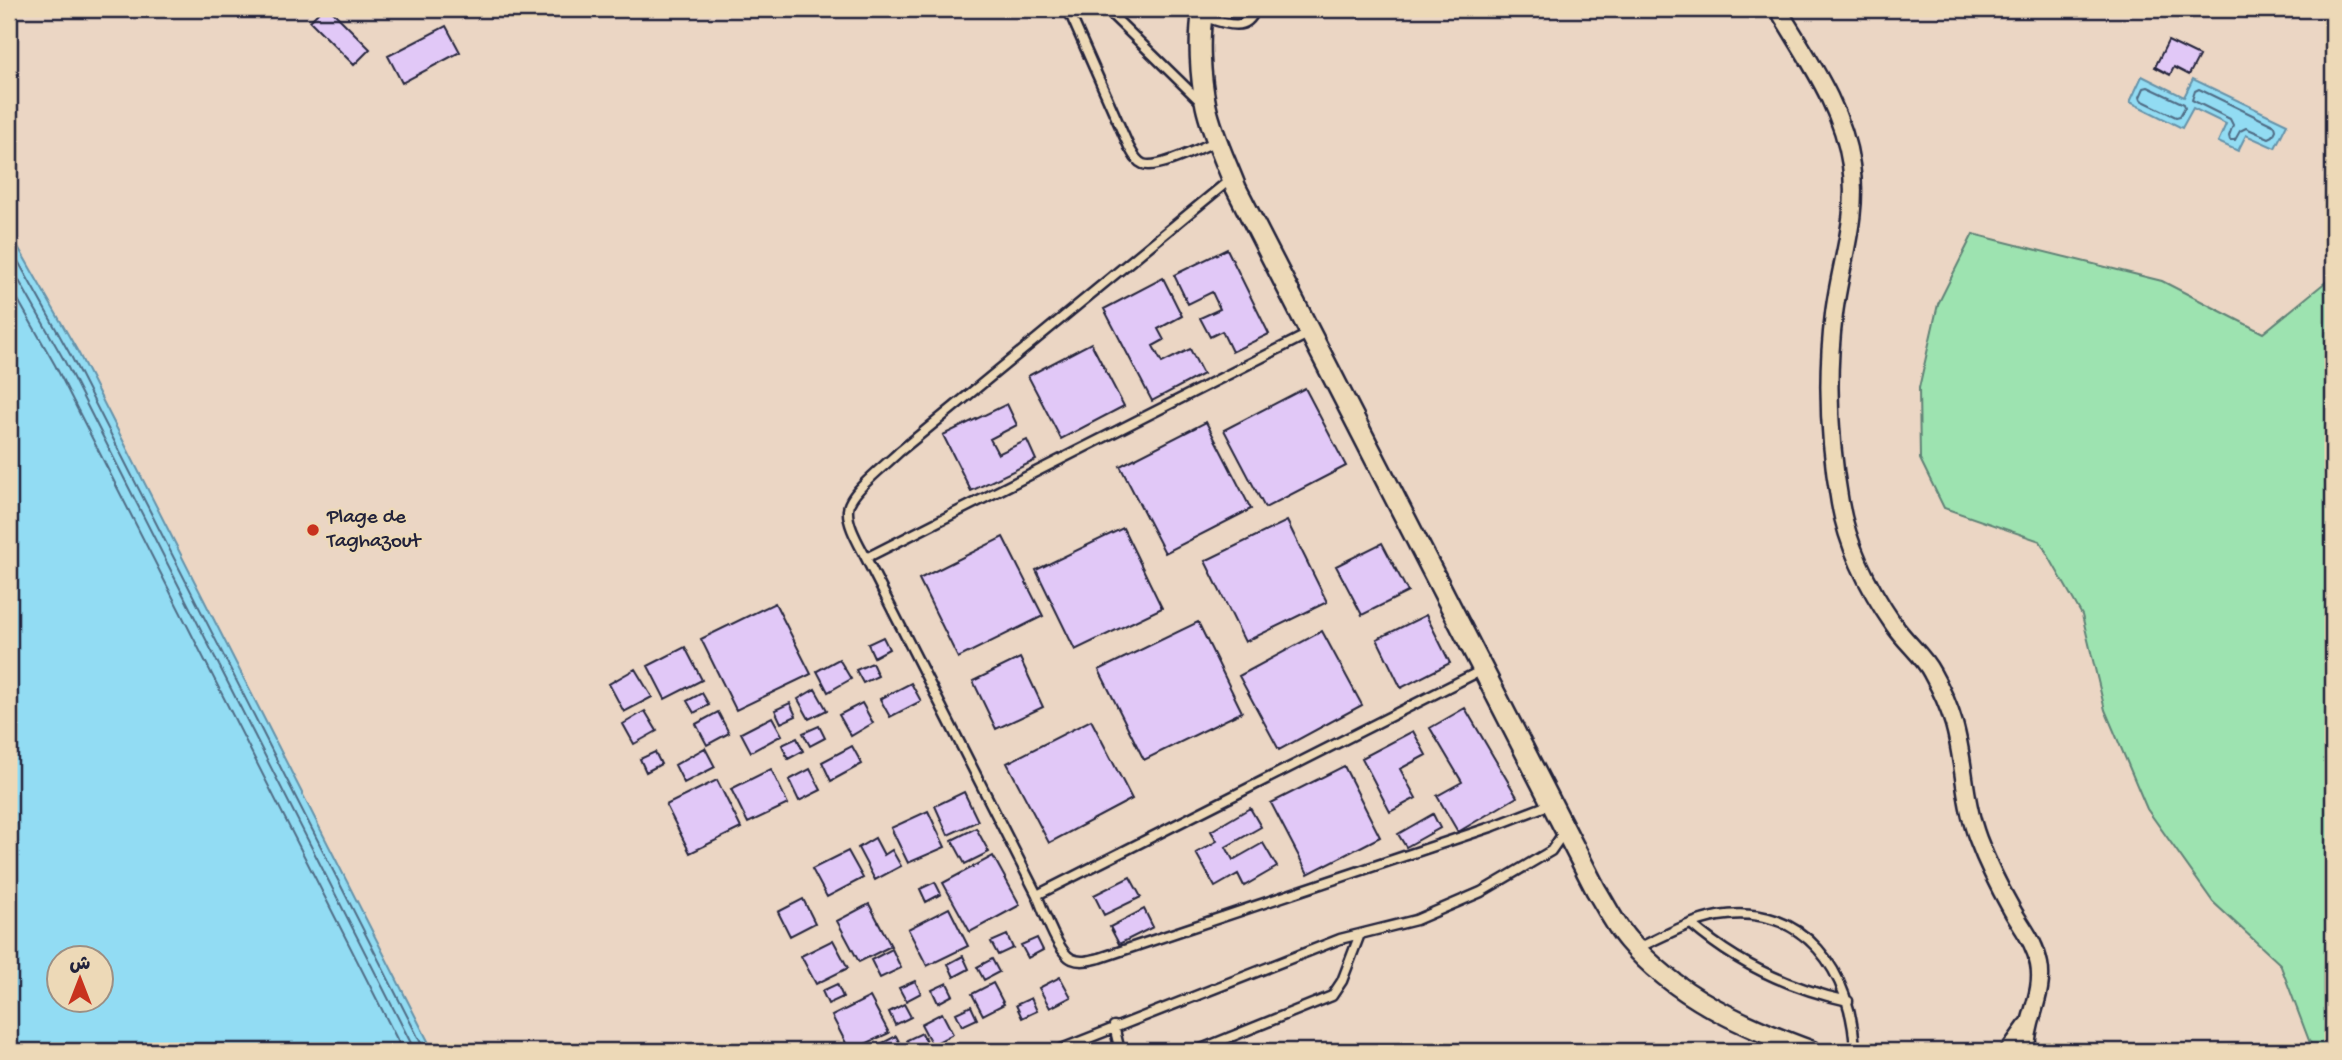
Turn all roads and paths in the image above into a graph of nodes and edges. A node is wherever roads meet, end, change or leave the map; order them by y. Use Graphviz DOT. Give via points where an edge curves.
graph roads {
  1 [pos="1068,9"];
  2 [pos="1106,9"];
  3 [pos="1255,9"];
  4 [pos="1778,9"];
  5 [pos="1203,13"];
  6 [pos="1206,108"];
  7 [pos="1217,141"];
  8 [pos="1232,178"];
  9 [pos="1310,333"];
  10 [pos="866,558"];
  11 [pos="1484,668"];
  12 [pos="1552,804"];
  13 [pos="1566,830"];
  14 [pos="1037,895"];
  15 [pos="1691,924"];
  16 [pos="1360,934"];
  17 [pos="1636,949"];
  18 [pos="1848,1001"];
  19 [pos="2028,1024"];
  20 [pos="1114,1026"];
  21 [pos="1056,1051"];
  22 [pos="1120,1051"];
  23 [pos="1196,1051"];
  24 [pos="1811,1051"];
  25 [pos="1855,1051"];
  26 [pos="2009,1051"];
  27 [pos="2026,1051"];
  1 -- 7 [label="lane" via="1139,162 1158,164"];
  2 -- 6 [label="lane"];
  3 -- 5 [label="lane" via="1251,19 1240,25"];
  4 -- 19 [label="street" via="1833,104 1852,166 1852,213 1834,312 1829,380 1840,506 1859,566 1895,626 1930,668 1955,726 1966,801 1977,837 1999,886 2032,940 2039,965 2040,988"];
  5 -- 6 [label="street"];
  6 -- 7 [label="street"];
  7 -- 8 [label="street"];
  8 -- 9 [label="street"];
  8 -- 10 [label="lane" via="853,496 849,519"];
  9 -- 10 [label="lane"];
  9 -- 11 [label="street"];
  10 -- 14 [label="lane"];
  11 -- 12 [label="street"];
  11 -- 14 [label="lane"];
  12 -- 13 [label="street"];
  12 -- 14 [label="lane" via="1089,961 1064,954"];
  13 -- 16 [label="lane" via="1551,851 1481,892 1416,920"];
  13 -- 17 [label="street" via="1614,919"];
  15 -- 17 [label="lane"];
  15 -- 18 [label="lane" via="1764,973"];
  15 -- 18 [label="lane" via="1737,915 1781,921 1805,935 1825,957"];
  16 -- 20 [label="lane"];
  16 -- 23 [label="lane" via="1332,996"];
  17 -- 24 [label="street" via="1669,980 1707,1006"];
  18 -- 25 [label="lane"];
  19 -- 26 [label="street"];
  19 -- 27 [label="street"];
  20 -- 21 [label="lane"];
  20 -- 22 [label="lane"];
}
